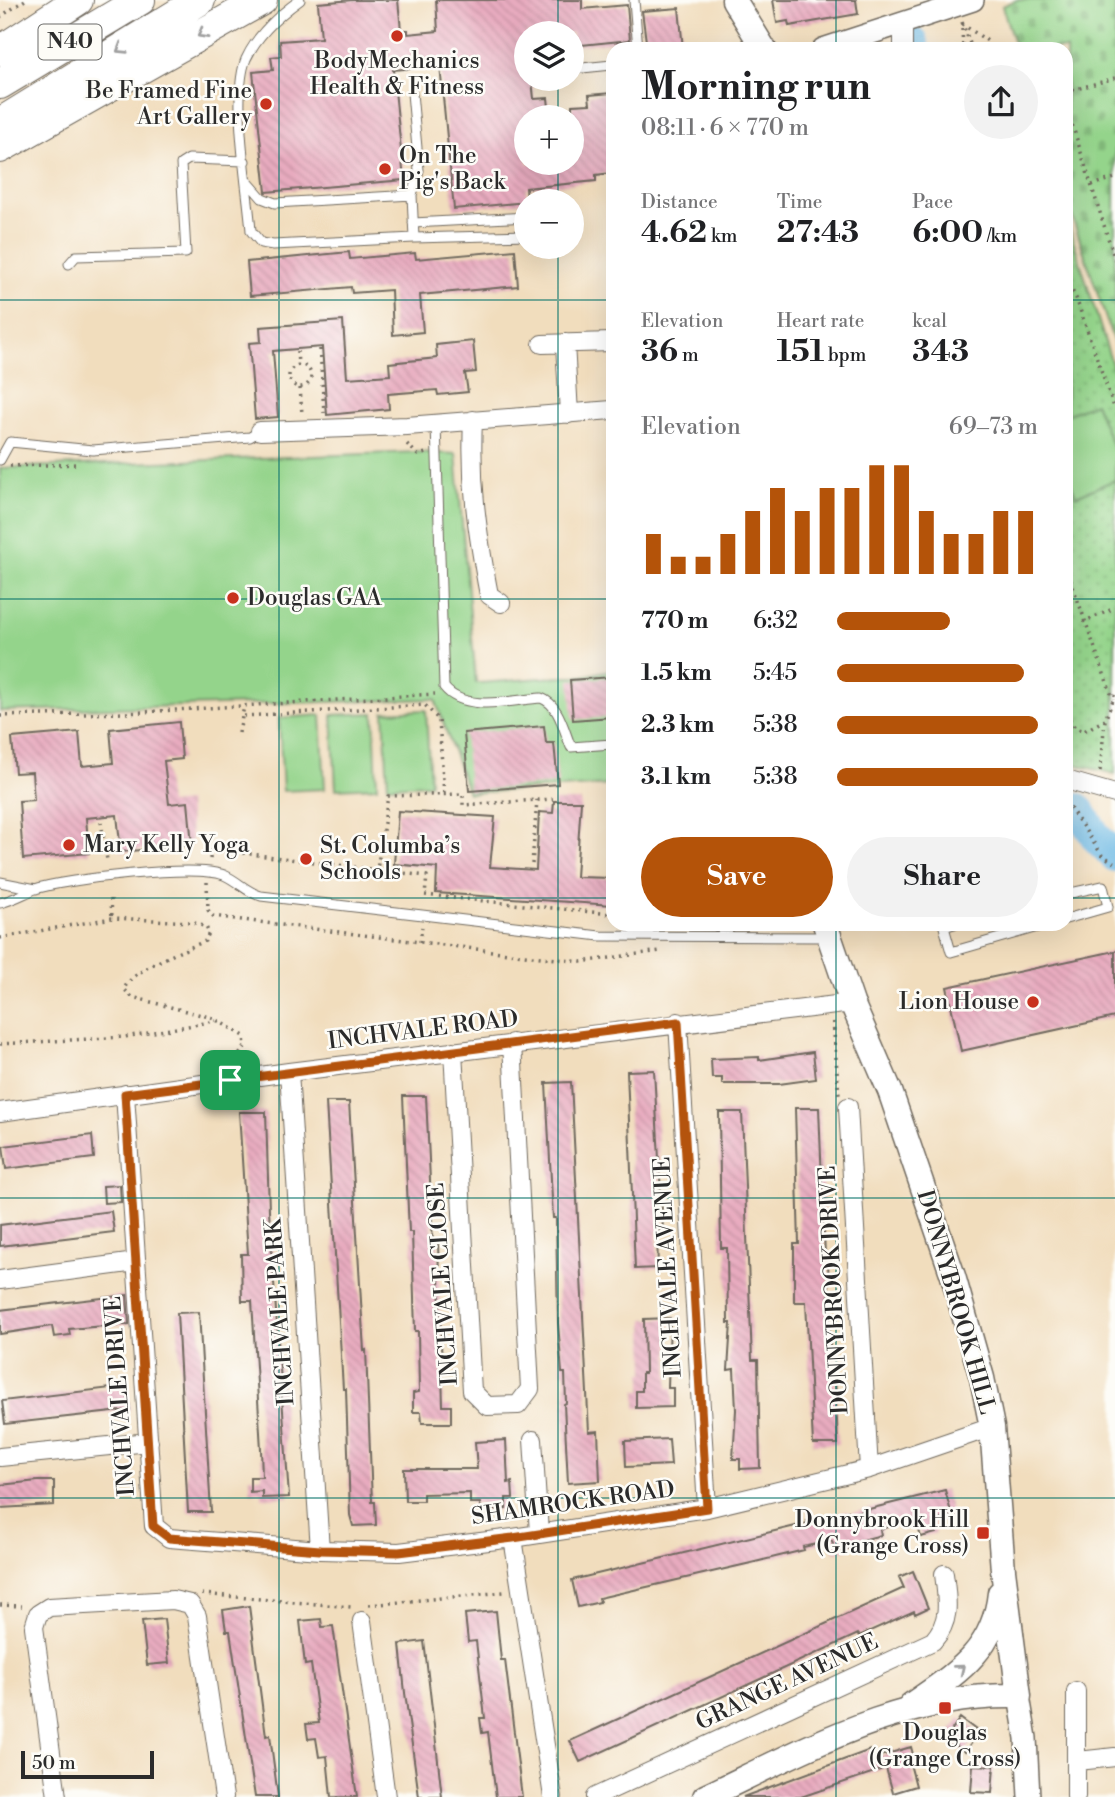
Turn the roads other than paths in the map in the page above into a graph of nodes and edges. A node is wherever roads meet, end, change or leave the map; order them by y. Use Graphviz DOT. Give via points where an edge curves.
graph roads {
  1 [pos="78,0"];
  2 [pos="139,0"];
  3 [pos="200,0"];
  4 [pos="262,0"];
  5 [pos="300,0"];
  6 [pos="634,0"];
  7 [pos="734,0"];
  8 [pos="966,6"];
  9 [pos="903,22"];
  10 [pos="637,42"];
  11 [pos="760,42"];
  12 [pos="844,42"];
  13 [pos="903,42"];
  14 [pos="0,51"];
  15 [pos="606,66"];
  16 [pos="584,68"];
  17 [pos="0,84"];
  18 [pos="412,93"];
  19 [pos="0,123"];
  20 [pos="0,149"];
  21 [pos="245,162"];
  22 [pos="247,180"];
  23 [pos="412,195"];
  24 [pos="514,218"];
  25 [pos="413,223"];
  26 [pos="514,235"];
  27 [pos="414,238"];
  28 [pos="69,264"];
  29 [pos="606,342"];
  30 [pos="565,343"];
  31 [pos="542,344"];
  32 [pos="606,411"];
  33 [pos="569,414"];
  34 [pos="472,420"];
  35 [pos="436,424"];
  36 [pos="260,431"];
  37 [pos="0,460"];
  38 [pos="501,603"];
  39 [pos="606,744"];
  40 [pos="1073,782"];
  41 [pos="1115,794"];
  42 [pos="0,882"];
  43 [pos="36,889"];
  44 [pos="1073,892"];
  45 [pos="0,903"];
  46 [pos="1073,917"];
  47 [pos="827,931"];
  48 [pos="945,931"];
  49 [pos="1023,931"];
  50 [pos="841,1005"];
  51 [pos="678,1022"];
  52 [pos="512,1043"];
  53 [pos="453,1051"];
  54 [pos="289,1072"];
  55 [pos="125,1094"];
  56 [pos="848,1107"];
  57 [pos="0,1112"];
  58 [pos="136,1262"];
  59 [pos="0,1280"];
  60 [pos="992,1427"];
  61 [pos="533,1440"];
  62 [pos="149,1442"];
  63 [pos="0,1457"];
  64 [pos="869,1469"];
  65 [pos="707,1508"];
  66 [pos="153,1526"];
  67 [pos="539,1533"];
  68 [pos="513,1538"];
  69 [pos="320,1550"];
  70 [pos="1003,1570"];
  71 [pos="944,1574"];
  72 [pos="362,1621"];
  73 [pos="1076,1691"];
  74 [pos="1019,1696"];
  75 [pos="905,1710"];
  76 [pos="1115,1757"];
  77 [pos="1078,1760"];
  78 [pos="57,1797"];
  79 [pos="224,1797"];
  80 [pos="386,1797"];
  81 [pos="553,1797"];
  82 [pos="596,1797"];
  83 [pos="705,1797"];
  84 [pos="1029,1797"];
  85 [pos="1076,1797"];
  1 -- 14 [label="highway"];
  2 -- 17 [label="highway, N40"];
  3 -- 19 [label="highway, N40, one-way"];
  4 -- 20 [label="highway, one-way"];
  5 -- 21 [label="lane" via="265,31 246,60 241,116"];
  6 -- 10 [label="lane"];
  7 -- 11 [label="main road"];
  8 -- 9 [label="street"];
  9 -- 12 [label="street"];
  9 -- 13 [label="street"];
  15 -- 16 [label="lane"];
  18 -- 23 [label="lane" via="419,170"];
  21 -- 22 [label="lane"];
  21 -- 28 [label="lane" via="189,159 181,164 186,253 76,256"];
  22 -- 23 [label="lane" via="262,198 275,203"];
  22 -- 27 [label="lane" via="251,231 261,243"];
  23 -- 25 [label="lane"];
  24 -- 25 [label="lane"];
  25 -- 27 [label="lane"];
  26 -- 27 [label="lane"];
  29 -- 30 [label="street"];
  30 -- 31 [label="street"];
  30 -- 33 [label="street"];
  32 -- 33 [label="street"];
  33 -- 34 [label="street"];
  34 -- 35 [label="street"];
  34 -- 38 [label="street" via="475,525 489,595"];
  35 -- 36 [label="street" via="299,420"];
  35 -- 39 [label="lane" via="442,681 449,693 468,702 550,701 571,747"];
  36 -- 37 [label="lane" via="250,437 93,450 10,442"];
  40 -- 41 [label="street"];
  42 -- 43 [label="lane"];
  43 -- 45 [label="lane"];
  43 -- 47 [label="lane" via="108,877 203,872 223,875 261,896 559,932 625,937"];
  44 -- 46 [label="lane" via="1103,886 1108,907"];
  47 -- 50 [label="main road, DONNYBROOK HILL"];
  48 -- 49 [label="lane" via="951,952"];
  50 -- 51 [label="street, INCHVALE ROAD"];
  50 -- 60 [label="main road, DONNYBROOK HILL" via="890,1091 953,1276"];
  51 -- 52 [label="street, INCHVALE ROAD"];
  51 -- 65 [label="street, INCHVALE AVENUE"];
  52 -- 53 [label="street, INCHVALE ROAD"];
  52 -- 53 [label="street, INCHVALE CLOSE" via="530,1389 518,1405 487,1406 472,1391"];
  53 -- 54 [label="street, INCHVALE ROAD"];
  54 -- 55 [label="street, INCHVALE ROAD"];
  54 -- 69 [label="street, INCHVALE PARK"];
  55 -- 57 [label="street, INCHVALE ROAD"];
  55 -- 58 [label="street, INCHVALE DRIVE"];
  56 -- 64 [label="street, DONNYBROOK DRIVE"];
  58 -- 59 [label="street, INCHVALE DRIVE"];
  58 -- 62 [label="street, INCHVALE DRIVE"];
  60 -- 64 [label="street, SHAMROCK ROAD"];
  60 -- 70 [label="main road, DONNYBROOK HILL"];
  61 -- 67 [label="street"];
  62 -- 63 [label="street"];
  62 -- 66 [label="street, INCHVALE DRIVE"];
  64 -- 65 [label="street, SHAMROCK ROAD"];
  65 -- 67 [label="street, SHAMROCK ROAD"];
  66 -- 69 [label="street, SHAMROCK ROAD" via="169,1538"];
  67 -- 68 [label="street, SHAMROCK ROAD"];
  68 -- 69 [label="street, SHAMROCK ROAD" via="399,1552"];
  68 -- 81 [label="street"];
  70 -- 74 [label="main road, DONNYBROOK HILL"];
  75 -- 70 [label="main road, one-way" via="970,1661 985,1644 998,1608"];
  71 -- 82 [label="street, GRANGE AVENUE" via="948,1610 944,1629 933,1641"];
  72 -- 80 [label="street"];
  73 -- 77 [label="street"];
  74 -- 75 [label="main road" via="993,1695"];
  74 -- 84 [label="street" via="1027,1738"];
  75 -- 83 [label="main road" via="831,1736"];
  76 -- 77 [label="street"];
  77 -- 85 [label="street"];
  78 -- 79 [label="street" via="34,1627 38,1614 49,1607 173,1600 190,1604 197,1616"];
}
